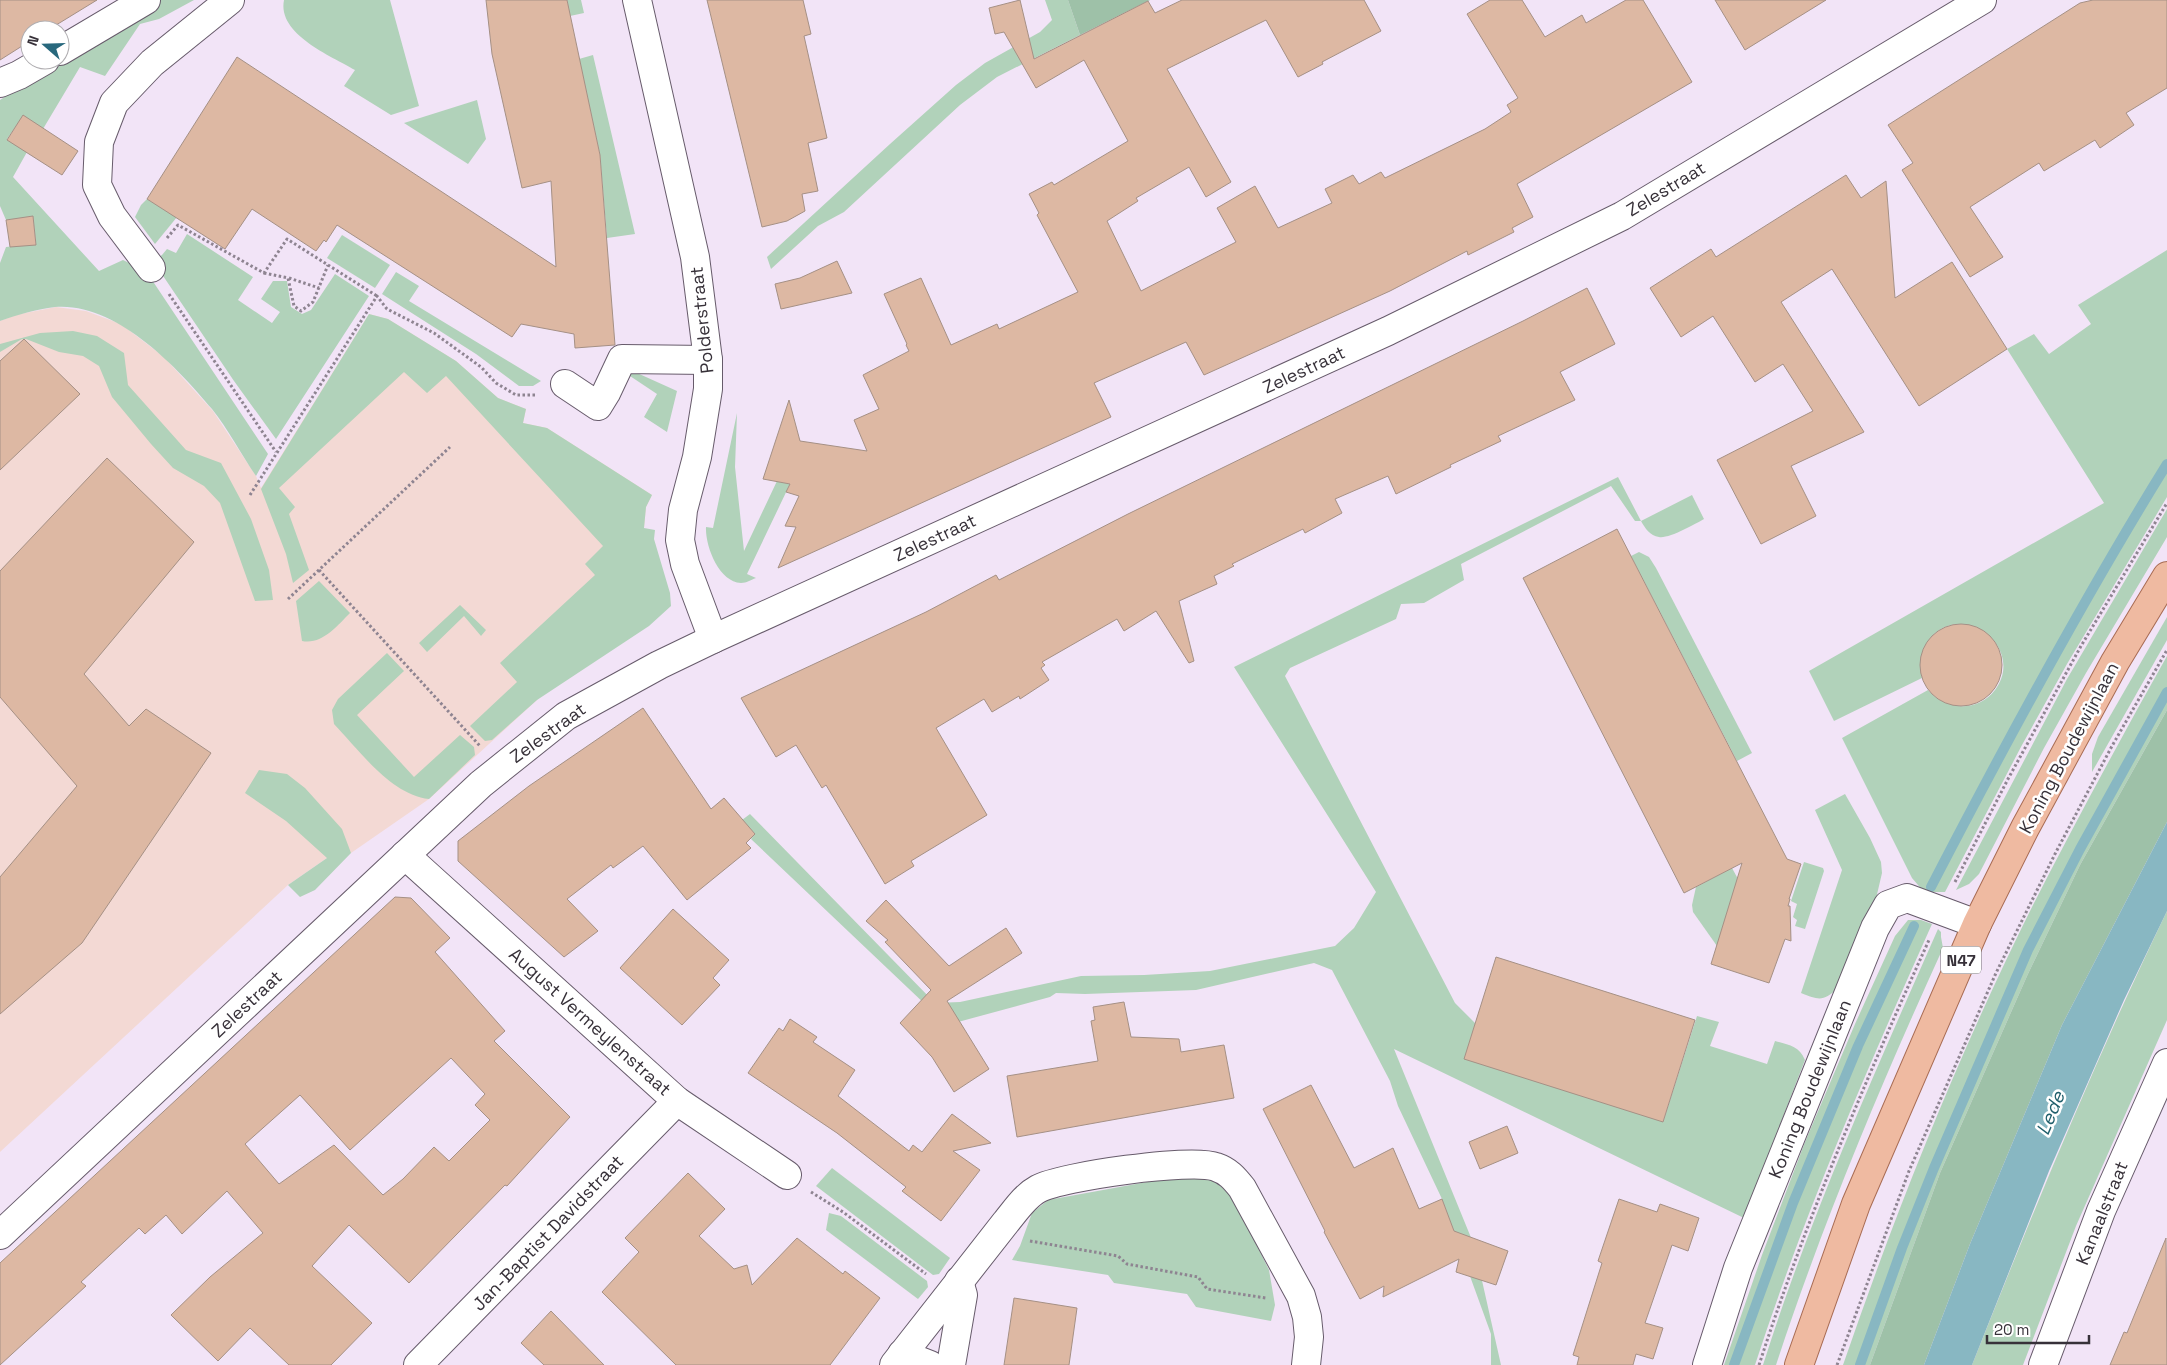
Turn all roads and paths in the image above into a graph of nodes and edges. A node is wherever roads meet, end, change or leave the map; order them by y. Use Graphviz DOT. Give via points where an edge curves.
graph roads {
  1 [pos="146,0"];
  2 [pos="230,0"];
  3 [pos="637,0"];
  4 [pos="1982,0"];
  5 [pos="70,45"];
  6 [pos="29,70"];
  7 [pos="0,83"];
  8 [pos="328,265"];
  9 [pos="151,268"];
  10 [pos="264,273"];
  11 [pos="288,278"];
  12 [pos="319,288"];
  13 [pos="377,296"];
  14 [pos="708,360"];
  15 [pos="565,384"];
  16 [pos="450,447"];
  17 [pos="276,452"];
  18 [pos="250,495"];
  19 [pos="319,570"];
  20 [pos="2167,576"];
  21 [pos="288,599"];
  22 [pos="713,639"];
  23 [pos="2167,650"];
  24 [pos="500,768"];
  25 [pos="405,855"];
  26 [pos="1977,924"];
  27 [pos="2167,1063"];
  28 [pos="677,1101"];
  29 [pos="787,1176"];
  30 [pos="1006,1222"];
  31 [pos="0,1235"];
  32 [pos="954,1288"];
  33 [pos="1301,1296"];
  34 [pos="898,1360"];
  35 [pos="418,1365"];
  36 [pos="930,1365"];
  37 [pos="951,1365"];
  38 [pos="1306,1365"];
  39 [pos="1707,1365"];
  40 [pos="1799,1365"];
  41 [pos="1837,1365"];
  42 [pos="2042,1365"];
  1 -- 5 [label="street"];
  2 -- 9 [label="street" via="152,63 114,103 99,142 97,185 112,216"];
  3 -- 14 [label="street, Polderstraat" via="695,258"];
  4 -- 22 [label="street, Zelestraat" via="1622,216 1388,331"];
  6 -- 7 [label="street"];
  8 -- 10 [label="path" via="286,239"];
  8 -- 12 [label="path"];
  8 -- 13 [label="path"];
  9 -- 10 [label="path" via="156,250 178,225"];
  9 -- 17 [label="path"];
  10 -- 11 [label="path"];
  11 -- 12 [label="path"];
  11 -- 12 [label="path" via="294,306 301,311 313,302"];
  13 -- 15 [label="path" via="387,309 434,334 516,395 536,395"];
  13 -- 17 [label="path"];
  14 -- 15 [label="street" via="622,359 598,406"];
  14 -- 22 [label="street, Polderstraat" via="708,389 697,457 683,510 680,540"];
  16 -- 19 [label="path"];
  17 -- 18 [label="path"];
  19 -- 21 [label="path"];
  19 -- 24 [label="path"];
  20 -- 26 [label="main road, Koning Boudewijnlaan / N47" via="2025,828"];
  22 -- 24 [label="street, Zelestraat" via="566,716"];
  23 -- 41 [label="path" via="2060,844 1996,973 1909,1171"];
  24 -- 25 [label="street, Zelestraat"];
  25 -- 28 [label="street, August Vermeylenstraat"];
  25 -- 31 [label="street, Zelestraat"];
  26 -- 39 [label="street, Koning Boudewijnlaan" via="1907,898 1888,905 1875,928 1738,1268"];
  26 -- 40 [label="main road, Koning Boudewijnlaan / N47" via="1856,1204"];
  27 -- 42 [label="street, Kanaalstraat" via="2101,1211"];
  28 -- 29 [label="street, August Vermeylenstraat"];
  28 -- 35 [label="street, Jan-Baptist Davidstraat"];
  29 -- 32 [label="path" via="851,1218 930,1277"];
  30 -- 32 [label="street"];
  30 -- 33 [label="path" via="1032,1242 1118,1256 1127,1264 1198,1277 1207,1289 1276,1299"];
  30 -- 33 [label="street" via="1031,1194 1052,1183 1199,1163 1215,1166 1232,1174 1242,1188"];
  32 -- 34 [label="street"];
  32 -- 37 [label="street" via="963,1295"];
  33 -- 38 [label="street" via="1309,1337"];
  34 -- 36 [label="street"];
}
